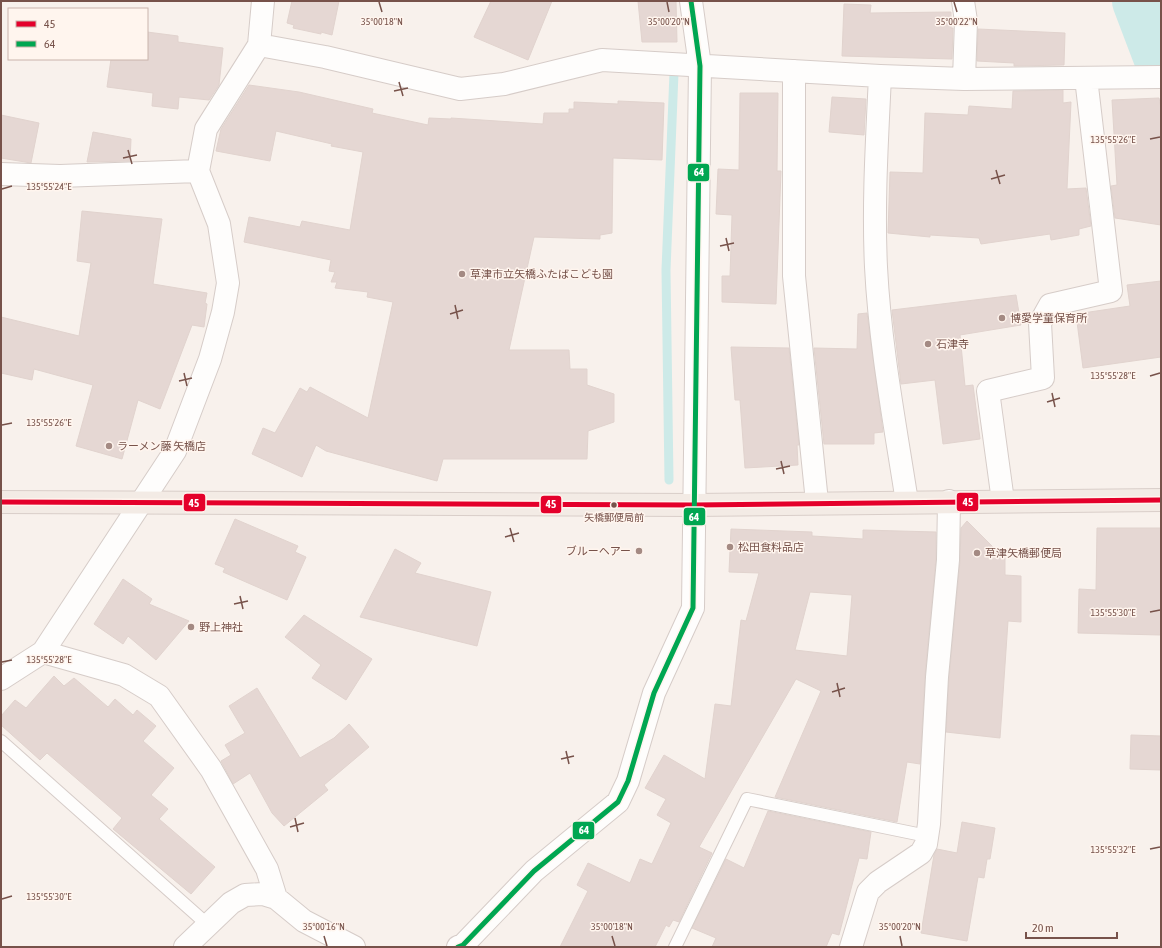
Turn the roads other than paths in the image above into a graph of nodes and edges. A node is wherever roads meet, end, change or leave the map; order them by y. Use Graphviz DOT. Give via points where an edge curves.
graph roads {
  1 [pos="263,1"];
  2 [pos="690,1"];
  3 [pos="963,1"];
  4 [pos="260,45"];
  5 [pos="700,66"];
  6 [pos="794,71"];
  7 [pos="880,76"];
  8 [pos="1159,77"];
  9 [pos="1086,78"];
  10 [pos="964,79"];
  11 [pos="198,171"];
  12 [pos="1,174"];
  13 [pos="1002,500"];
  14 [pos="1161,500"];
  15 [pos="949,501"];
  16 [pos="1,502"];
  17 [pos="141,502"];
  18 [pos="817,502"];
  19 [pos="907,502"];
  20 [pos="694,505"];
  21 [pos="43,652"];
  22 [pos="1,679"];
  23 [pos="1,741"];
  24 [pos="927,836"];
  25 [pos="276,898"];
  26 [pos="208,925"];
  27 [pos="462,946"];
  28 [pos="185,947"];
  29 [pos="354,947"];
  30 [pos="675,947"];
  31 [pos="851,947"];
  1 -- 4 [label="street"];
  2 -- 5 [label="street"];
  3 -- 10 [label="street" via="966,21"];
  4 -- 5 [label="street" via="325,57 460,89 504,84 602,60"];
  4 -- 11 [label="street" via="206,129"];
  5 -- 6 [label="street"];
  5 -- 20 [label="street"];
  6 -- 7 [label="street"];
  6 -- 18 [label="street" via="794,276"];
  7 -- 10 [label="street"];
  7 -- 19 [label="street" via="874,217 876,268 886,365"];
  8 -- 9 [label="street"];
  9 -- 10 [label="street"];
  9 -- 13 [label="street" via="1111,291 1050,305 1040,323 1043,378 988,391"];
  11 -- 12 [label="street" via="60,176"];
  11 -- 17 [label="street" via="219,224 228,283 210,359 175,451"];
  13 -- 14 [label="main road"];
  13 -- 15 [label="main road"];
  15 -- 19 [label="main road"];
  15 -- 24 [label="street" via="948,560 937,677"];
  16 -- 17 [label="main road"];
  17 -- 20 [label="main road"];
  17 -- 21 [label="street"];
  18 -- 19 [label="main road"];
  18 -- 20 [label="main road"];
  20 -- 27 [label="street" via="693,608 654,693 628,781 618,802 534,870"];
  21 -- 22 [label="street"];
  21 -- 25 [label="street" via="124,675 159,696 210,769 267,869"];
  23 -- 26 [label="lane"];
  24 -- 30 [label="lane" via="747,799"];
  24 -- 31 [label="street" via="921,853 878,882 868,892"];
  25 -- 26 [label="street" via="263,894 245,895 231,903"];
  25 -- 29 [label="street" via="304,921"];
  26 -- 28 [label="street"];
}
